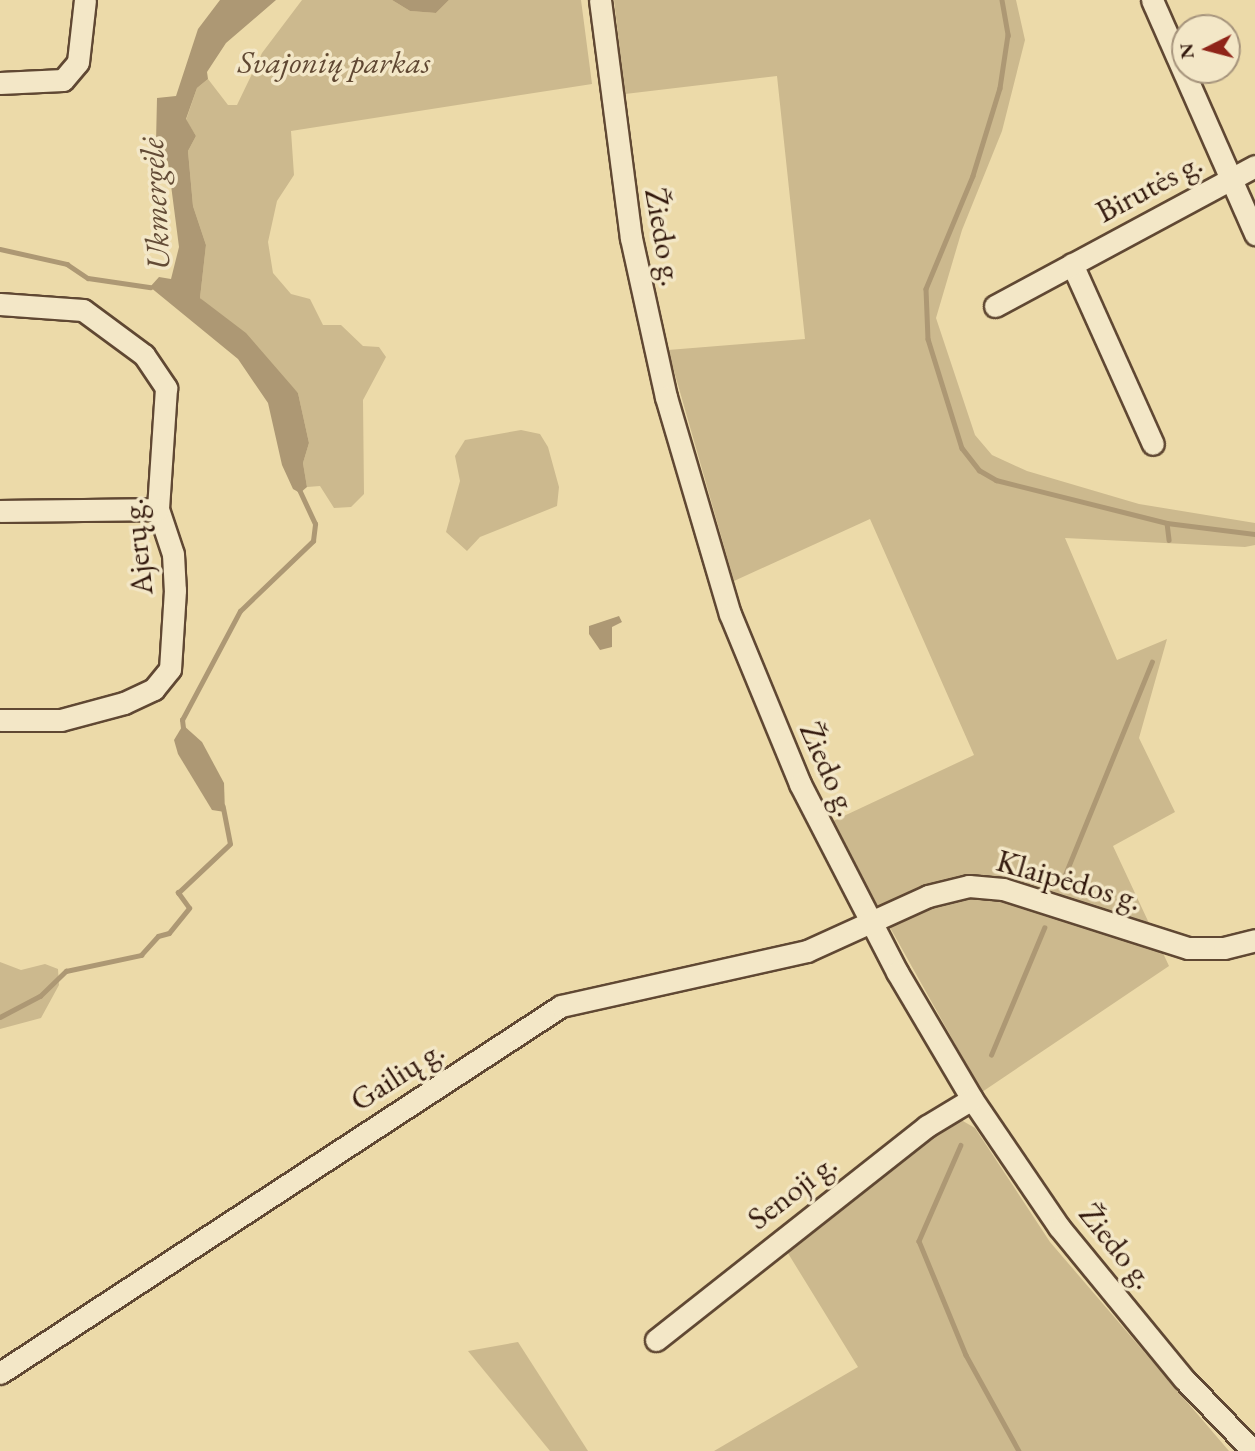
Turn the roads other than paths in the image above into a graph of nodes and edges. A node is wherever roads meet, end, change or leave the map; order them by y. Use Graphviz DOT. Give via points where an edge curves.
graph roads {
  1 [pos="85,0"];
  2 [pos="600,0"];
  3 [pos="1152,0"];
  4 [pos="0,83"];
  5 [pos="1255,166"];
  6 [pos="1231,178"];
  7 [pos="1255,234"];
  8 [pos="1072,264"];
  9 [pos="0,304"];
  10 [pos="995,306"];
  11 [pos="1153,444"];
  12 [pos="158,509"];
  13 [pos="0,512"];
  14 [pos="0,720"];
  15 [pos="869,923"];
  16 [pos="1255,940"];
  17 [pos="972,1099"];
  18 [pos="656,1340"];
  19 [pos="0,1373"];
  20 [pos="1252,1451"];
  1 -- 4 [label="street" via="78,62 63,80"];
  2 -- 15 [label="street, Žiedo g." via="631,238 694,498 730,614 769,713"];
  3 -- 6 [label="street"];
  5 -- 6 [label="street, Birutės g."];
  6 -- 7 [label="street"];
  6 -- 8 [label="street, Birutės g."];
  8 -- 10 [label="street, Birutės g."];
  8 -- 11 [label="street"];
  9 -- 12 [label="street, Ajerų g." via="83,310 144,355 166,387"];
  12 -- 13 [label="street"];
  12 -- 14 [label="street, Ajerų g." via="173,554 175,638 170,669 154,689 124,703 61,720"];
  15 -- 16 [label="street, Klaipėdos g." via="947,889 985,886 1188,948 1224,948"];
  15 -- 17 [label="street, Žiedo g."];
  15 -- 19 [label="street, Gailių g." via="807,951 581,1000 540,1016"];
  17 -- 18 [label="street, Senoji g." via="927,1126"];
  17 -- 20 [label="street, Žiedo g." via="1059,1227 1184,1379"];
}
